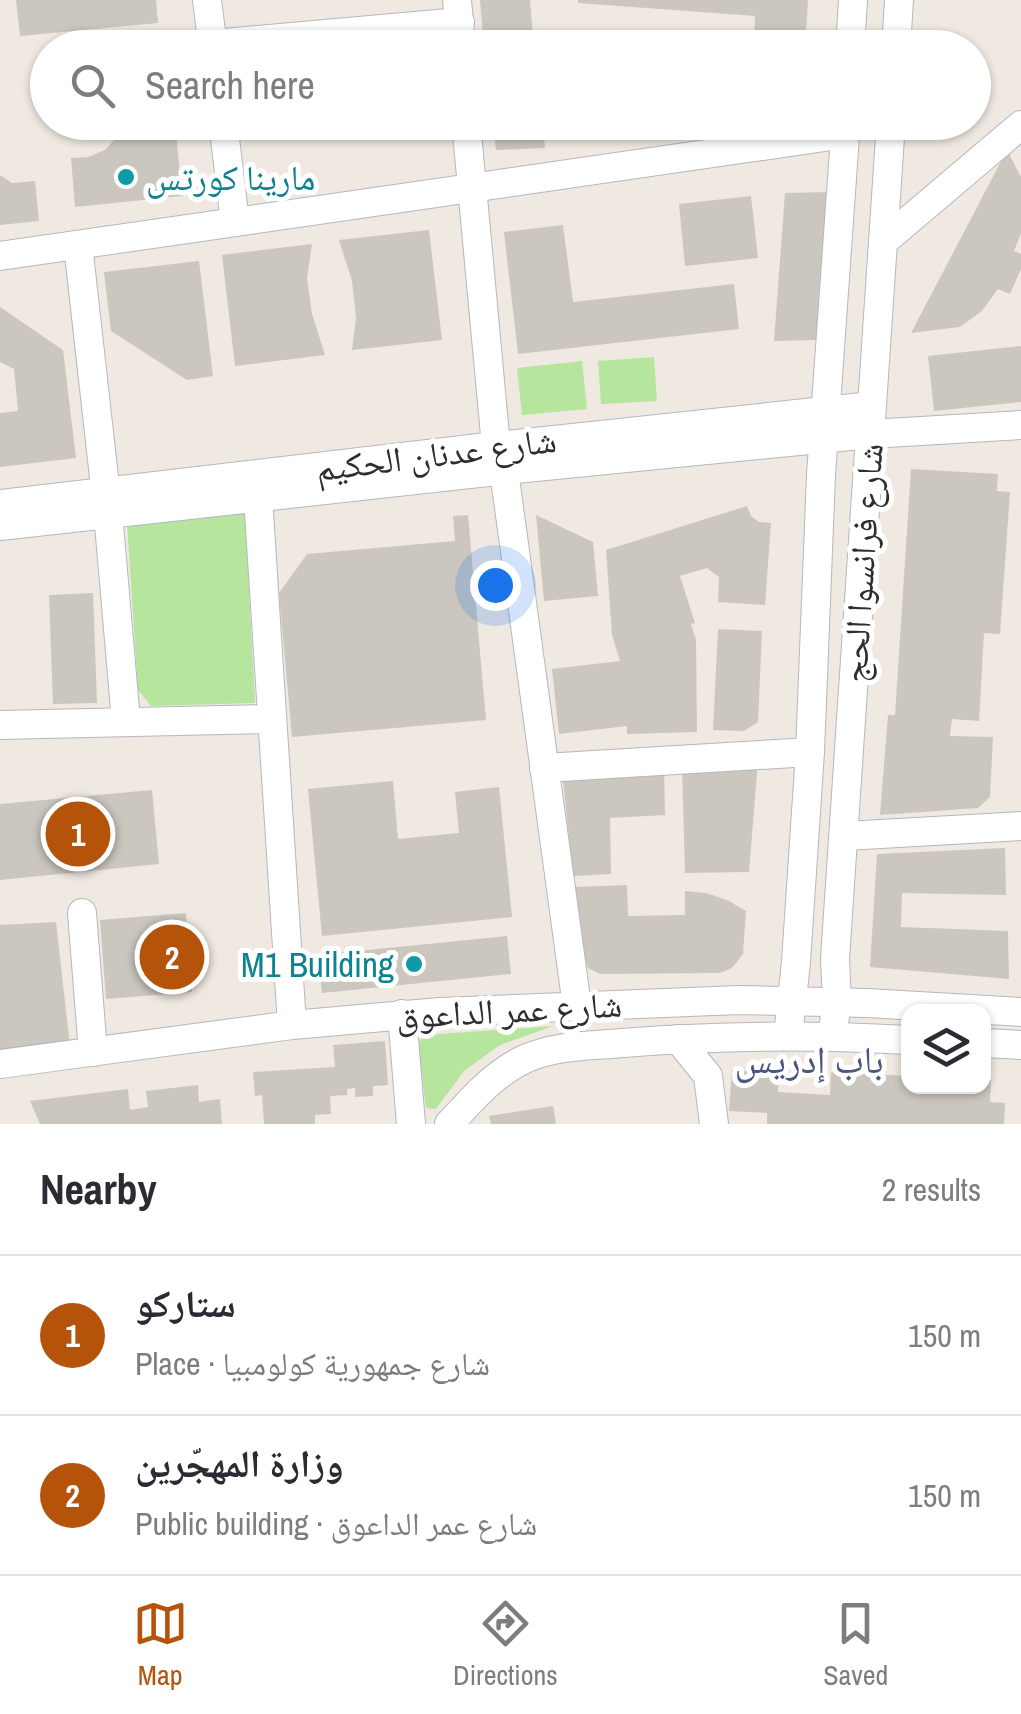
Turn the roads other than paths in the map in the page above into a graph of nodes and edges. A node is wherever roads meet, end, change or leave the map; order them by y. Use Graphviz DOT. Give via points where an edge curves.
graph roads {
  1 [pos="208,0"];
  2 [pos="853,0"];
  3 [pos="899,0"];
  4 [pos="459,23"];
  5 [pos="211,30"];
  6 [pos="384,30"];
  7 [pos="851,30"];
  8 [pos="897,30"];
  9 [pos="1021,125"];
  10 [pos="225,140"];
  11 [pos="467,140"];
  12 [pos="767,140"];
  13 [pos="844,140"];
  14 [pos="889,140"];
  15 [pos="470,186"];
  16 [pos="236,222"];
  17 [pos="883,242"];
  18 [pos="78,246"];
  19 [pos="0,256"];
  20 [pos="872,406"];
  21 [pos="826,410"];
  22 [pos="1021,425"];
  23 [pos="870,434"];
  24 [pos="824,439"];
  25 [pos="500,458"];
  26 [pos="258,497"];
  27 [pos="107,502"];
  28 [pos="0,504"];
  29 [pos="0,526"];
  30 [pos="272,719"];
  31 [pos="126,721"];
  32 [pos="0,725"];
  33 [pos="810,752"];
  34 [pos="544,768"];
  35 [pos="1021,826"];
  36 [pos="845,836"];
  37 [pos="82,912"];
  38 [pos="792,1000"];
  39 [pos="837,1003"];
  40 [pos="577,1006"];
  41 [pos="1021,1012"];
  42 [pos="402,1014"];
  43 [pos="292,1025"];
  44 [pos="788,1036"];
  45 [pos="832,1036"];
  46 [pos="678,1038"];
  47 [pos="901,1040"];
  48 [pos="991,1044"];
  49 [pos="1021,1045"];
  50 [pos="94,1052"];
  51 [pos="0,1064"];
  52 [pos="411,1124"];
  53 [pos="449,1124"];
  54 [pos="714,1124"];
  1 -- 5 [label="street"];
  2 -- 7 [label="street"];
  3 -- 8 [label="street"];
  4 -- 6 [label="street"];
  9 -- 17 [label="street"];
  10 -- 16 [label="street"];
  11 -- 15 [label="street"];
  12 -- 15 [label="street"];
  13 -- 21 [label="street, شارع فرانسوا الحج"];
  14 -- 17 [label="street, شارع فرانسوا الحج"];
  15 -- 16 [label="street"];
  15 -- 25 [label="street"];
  16 -- 18 [label="street"];
  17 -- 20 [label="street, شارع فرانسوا الحج"];
  18 -- 19 [label="street"];
  18 -- 27 [label="street"];
  20 -- 21 [label="street, شارع عدنان الحكيم"];
  20 -- 23 [label="street, شارع فرانسوا الحج"];
  21 -- 24 [label="street, شارع فرانسوا الحج"];
  21 -- 25 [label="street, شارع عدنان الحكيم"];
  22 -- 23 [label="street, شارع عدنان الحكيم"];
  23 -- 24 [label="street, شارع عدنان الحكيم"];
  23 -- 36 [label="street, شارع فرانسوا الحج"];
  24 -- 25 [label="street, شارع عدنان الحكيم"];
  24 -- 33 [label="street, شارع فرانسوا الحج"];
  25 -- 26 [label="street, شارع عدنان الحكيم"];
  25 -- 27 [label="street, شارع عدنان الحكيم"];
  25 -- 34 [label="street"];
  26 -- 27 [label="street, شارع عدنان الحكيم"];
  26 -- 30 [label="street"];
  27 -- 28 [label="street, شارع عدنان الحكيم"];
  27 -- 29 [label="street, شارع عدنان الحكيم"];
  27 -- 31 [label="street"];
  30 -- 31 [label="street"];
  30 -- 43 [label="street"];
  31 -- 32 [label="street"];
  33 -- 34 [label="street"];
  33 -- 38 [label="street, شارع فرانسوا الحج"];
  34 -- 40 [label="street"];
  35 -- 36 [label="street"];
  36 -- 39 [label="street, شارع فرانسوا الحج"];
  37 -- 50 [label="street"];
  38 -- 39 [label="street, شارع عمر الداعوق"];
  38 -- 40 [label="street, شارع عمر الداعوق"];
  38 -- 44 [label="street, شارع فرانسوا الحج"];
  39 -- 41 [label="street, شارع عمر الداعوق"];
  39 -- 45 [label="street, شارع فرانسوا الحج"];
  40 -- 42 [label="street, شارع عمر الداعوق"];
  42 -- 43 [label="street, شارع عمر الداعوق"];
  42 -- 52 [label="street"];
  43 -- 50 [label="street, شارع عمر الداعوق"];
  44 -- 45 [label="street"];
  44 -- 46 [label="street"];
  45 -- 47 [label="street"];
  46 -- 53 [label="street" via="541,1053 504,1071"];
  46 -- 54 [label="street" via="708,1076"];
  48 -- 49 [label="street"];
  50 -- 51 [label="street, شارع عمر الداعوق"];
}
